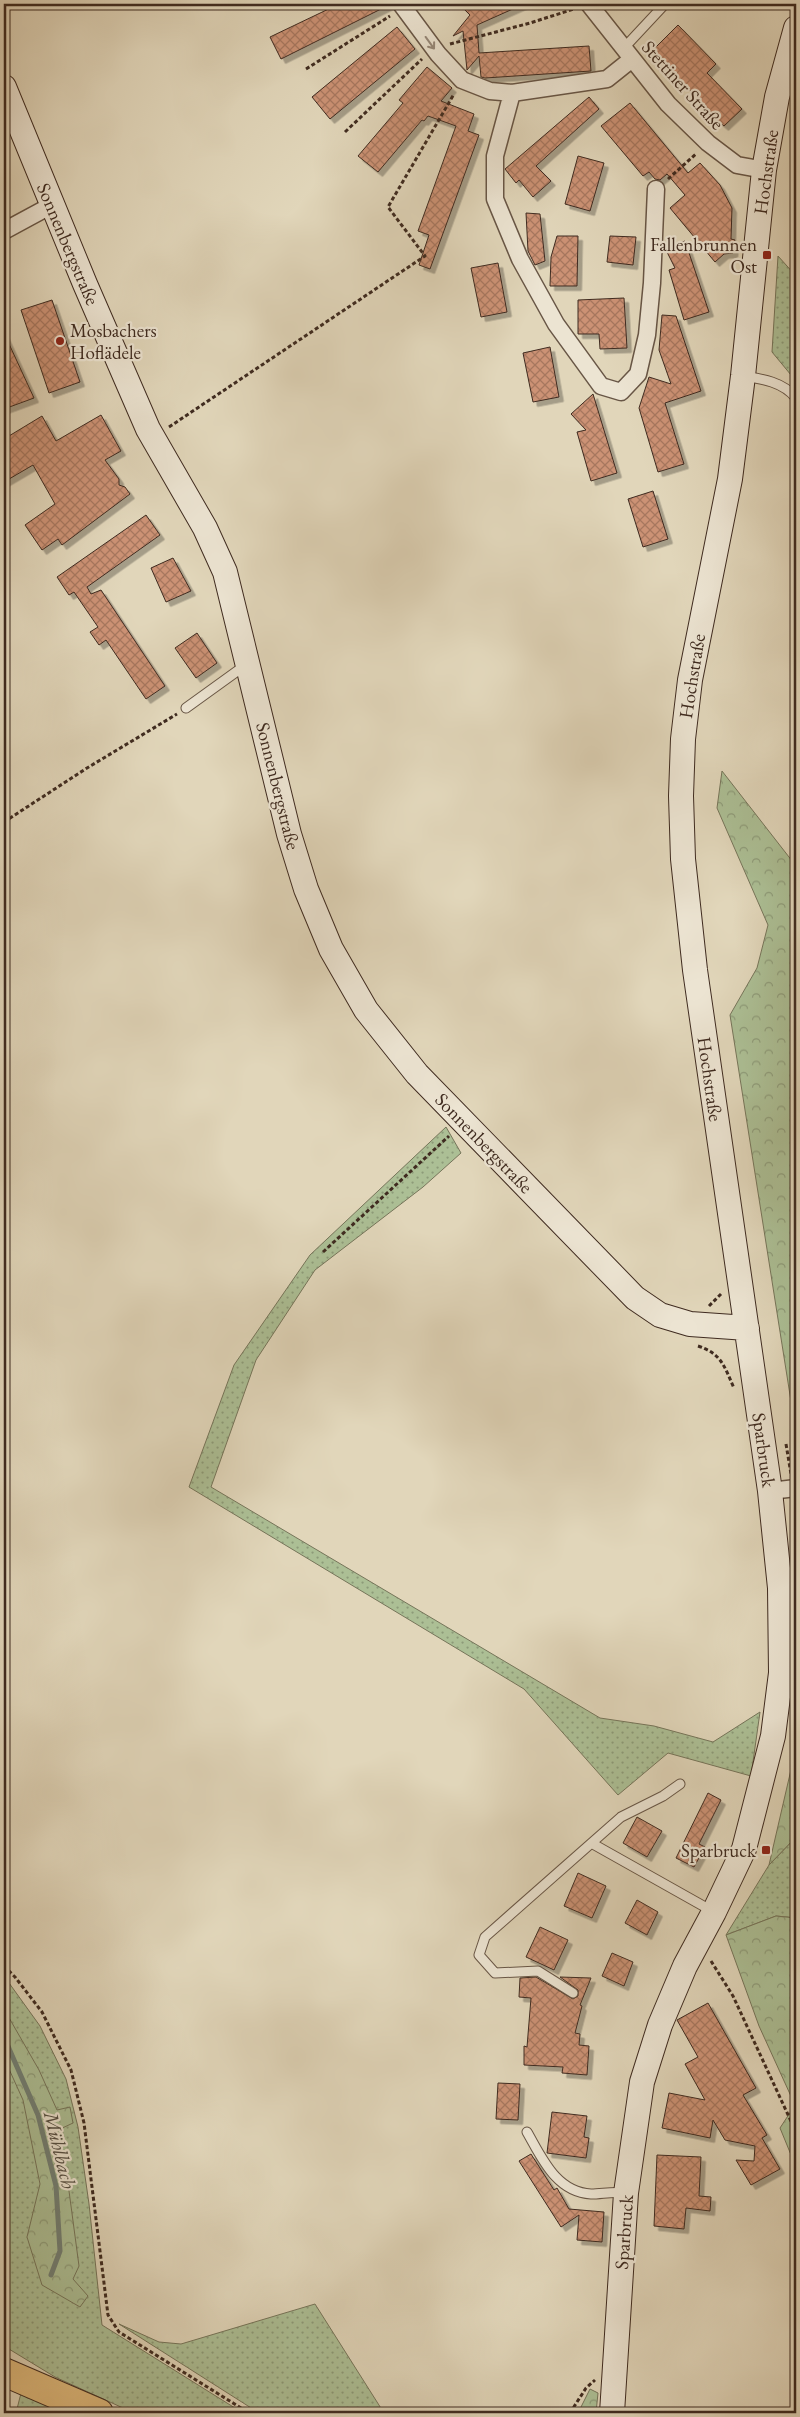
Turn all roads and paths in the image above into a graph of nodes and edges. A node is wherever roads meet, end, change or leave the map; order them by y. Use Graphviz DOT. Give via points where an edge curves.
graph roads {
  1 [pos="270,4"];
  2 [pos="589,4"];
  3 [pos="665,4"];
  4 [pos="402,5"];
  5 [pos="256,8"];
  6 [pos="796,28"];
  7 [pos="628,54"];
  8 [pos="306,69"];
  9 [pos="462,80"];
  10 [pos="4,87"];
  11 [pos="512,93"];
  12 [pos="708,144"];
  13 [pos="764,170"];
  14 [pos="656,189"];
  15 [pos="52,205"];
  16 [pos="4,231"];
  17 [pos="743,376"];
  18 [pos="796,398"];
  19 [pos="161,428"];
  20 [pos="247,664"];
  21 [pos="186,708"];
  22 [pos="4,822"];
  23 [pos="455,1130"];
  24 [pos="323,1252"];
  25 [pos="722,1287"];
  26 [pos="706,1309"];
  27 [pos="747,1328"];
  28 [pos="712,1351"];
  29 [pos="736,1394"];
  30 [pos="796,1488"];
  31 [pos="770,1491"];
  32 [pos="680,1784"];
  33 [pos="592,1844"];
  34 [pos="714,1912"];
  35 [pos="694,1948"];
  36 [pos="4,1966"];
  37 [pos="573,1993"];
  38 [pos="527,2132"];
  39 [pos="796,2132"];
  40 [pos="626,2193"];
  41 [pos="4,2372"];
  42 [pos="597,2378"];
  43 [pos="99,2413"];
  44 [pos="249,2413"];
  45 [pos="570,2413"];
  46 [pos="612,2413"];
  1 -- 5 [label="path"];
  2 -- 7 [label="street, Stettiner Straße"];
  3 -- 7 [label="lane"];
  4 -- 8 [label="path"];
  4 -- 9 [label="street, one-way"];
  6 -- 13 [label="main road, Hochstraße" via="777,96"];
  7 -- 11 [label="street" via="606,79"];
  7 -- 12 [label="street, Stettiner Straße" via="668,104"];
  9 -- 11 [label="street" via="490,91"];
  9 -- 19 [label="path" via="388,207 425,256 168,428"];
  10 -- 15 [label="main road, Sonnenbergstraße"];
  11 -- 14 [label="street" via="494,156 495,199 520,258 556,324 601,386 621,392 638,374 647,335"];
  12 -- 13 [label="street, Stettiner Straße" via="737,165"];
  12 -- 14 [label="path"];
  13 -- 17 [label="main road, Hochstraße"];
  15 -- 16 [label="street"];
  15 -- 20 [label="main road, Sonnenbergstraße" via="148,428 205,528 225,572"];
  17 -- 18 [label="lane" via="772,381 792,392"];
  17 -- 27 [label="main road, Hochstraße" via="730,479 690,680 681,796 683,859 695,970"];
  20 -- 21 [label="lane"];
  20 -- 27 [label="main road, Sonnenbergstraße" via="306,889 330,948 366,1010 417,1074 635,1298 660,1315 690,1324"];
  21 -- 22 [label="path"];
  23 -- 24 [label="path"];
  25 -- 26 [label="path" via="722,1294"];
  27 -- 31 [label="main road, Sparbruck"];
  28 -- 29 [label="path" via="723,1363"];
  30 -- 31 [label="street"];
  31 -- 34 [label="main road, Sparbruck" via="782,1626 778,1705 744,1849"];
  32 -- 33 [label="lane" via="621,1817"];
  33 -- 34 [label="lane"];
  33 -- 37 [label="lane" via="485,1937 479,1955 495,1973 538,1971"];
  34 -- 35 [label="main road, Sparbruck"];
  35 -- 39 [label="path" via="706,1955 733,1996"];
  35 -- 40 [label="main road, Sparbruck" via="660,2025 642,2082"];
  36 -- 44 [label="path" via="42,2012 71,2070 86,2132 108,2314 119,2332"];
  38 -- 40 [label="lane" via="545,2165 567,2188 590,2194"];
  40 -- 46 [label="main road, Sparbruck"];
  41 -- 43 [label="highway"];
  42 -- 45 [label="path" via="586,2388"];
}
